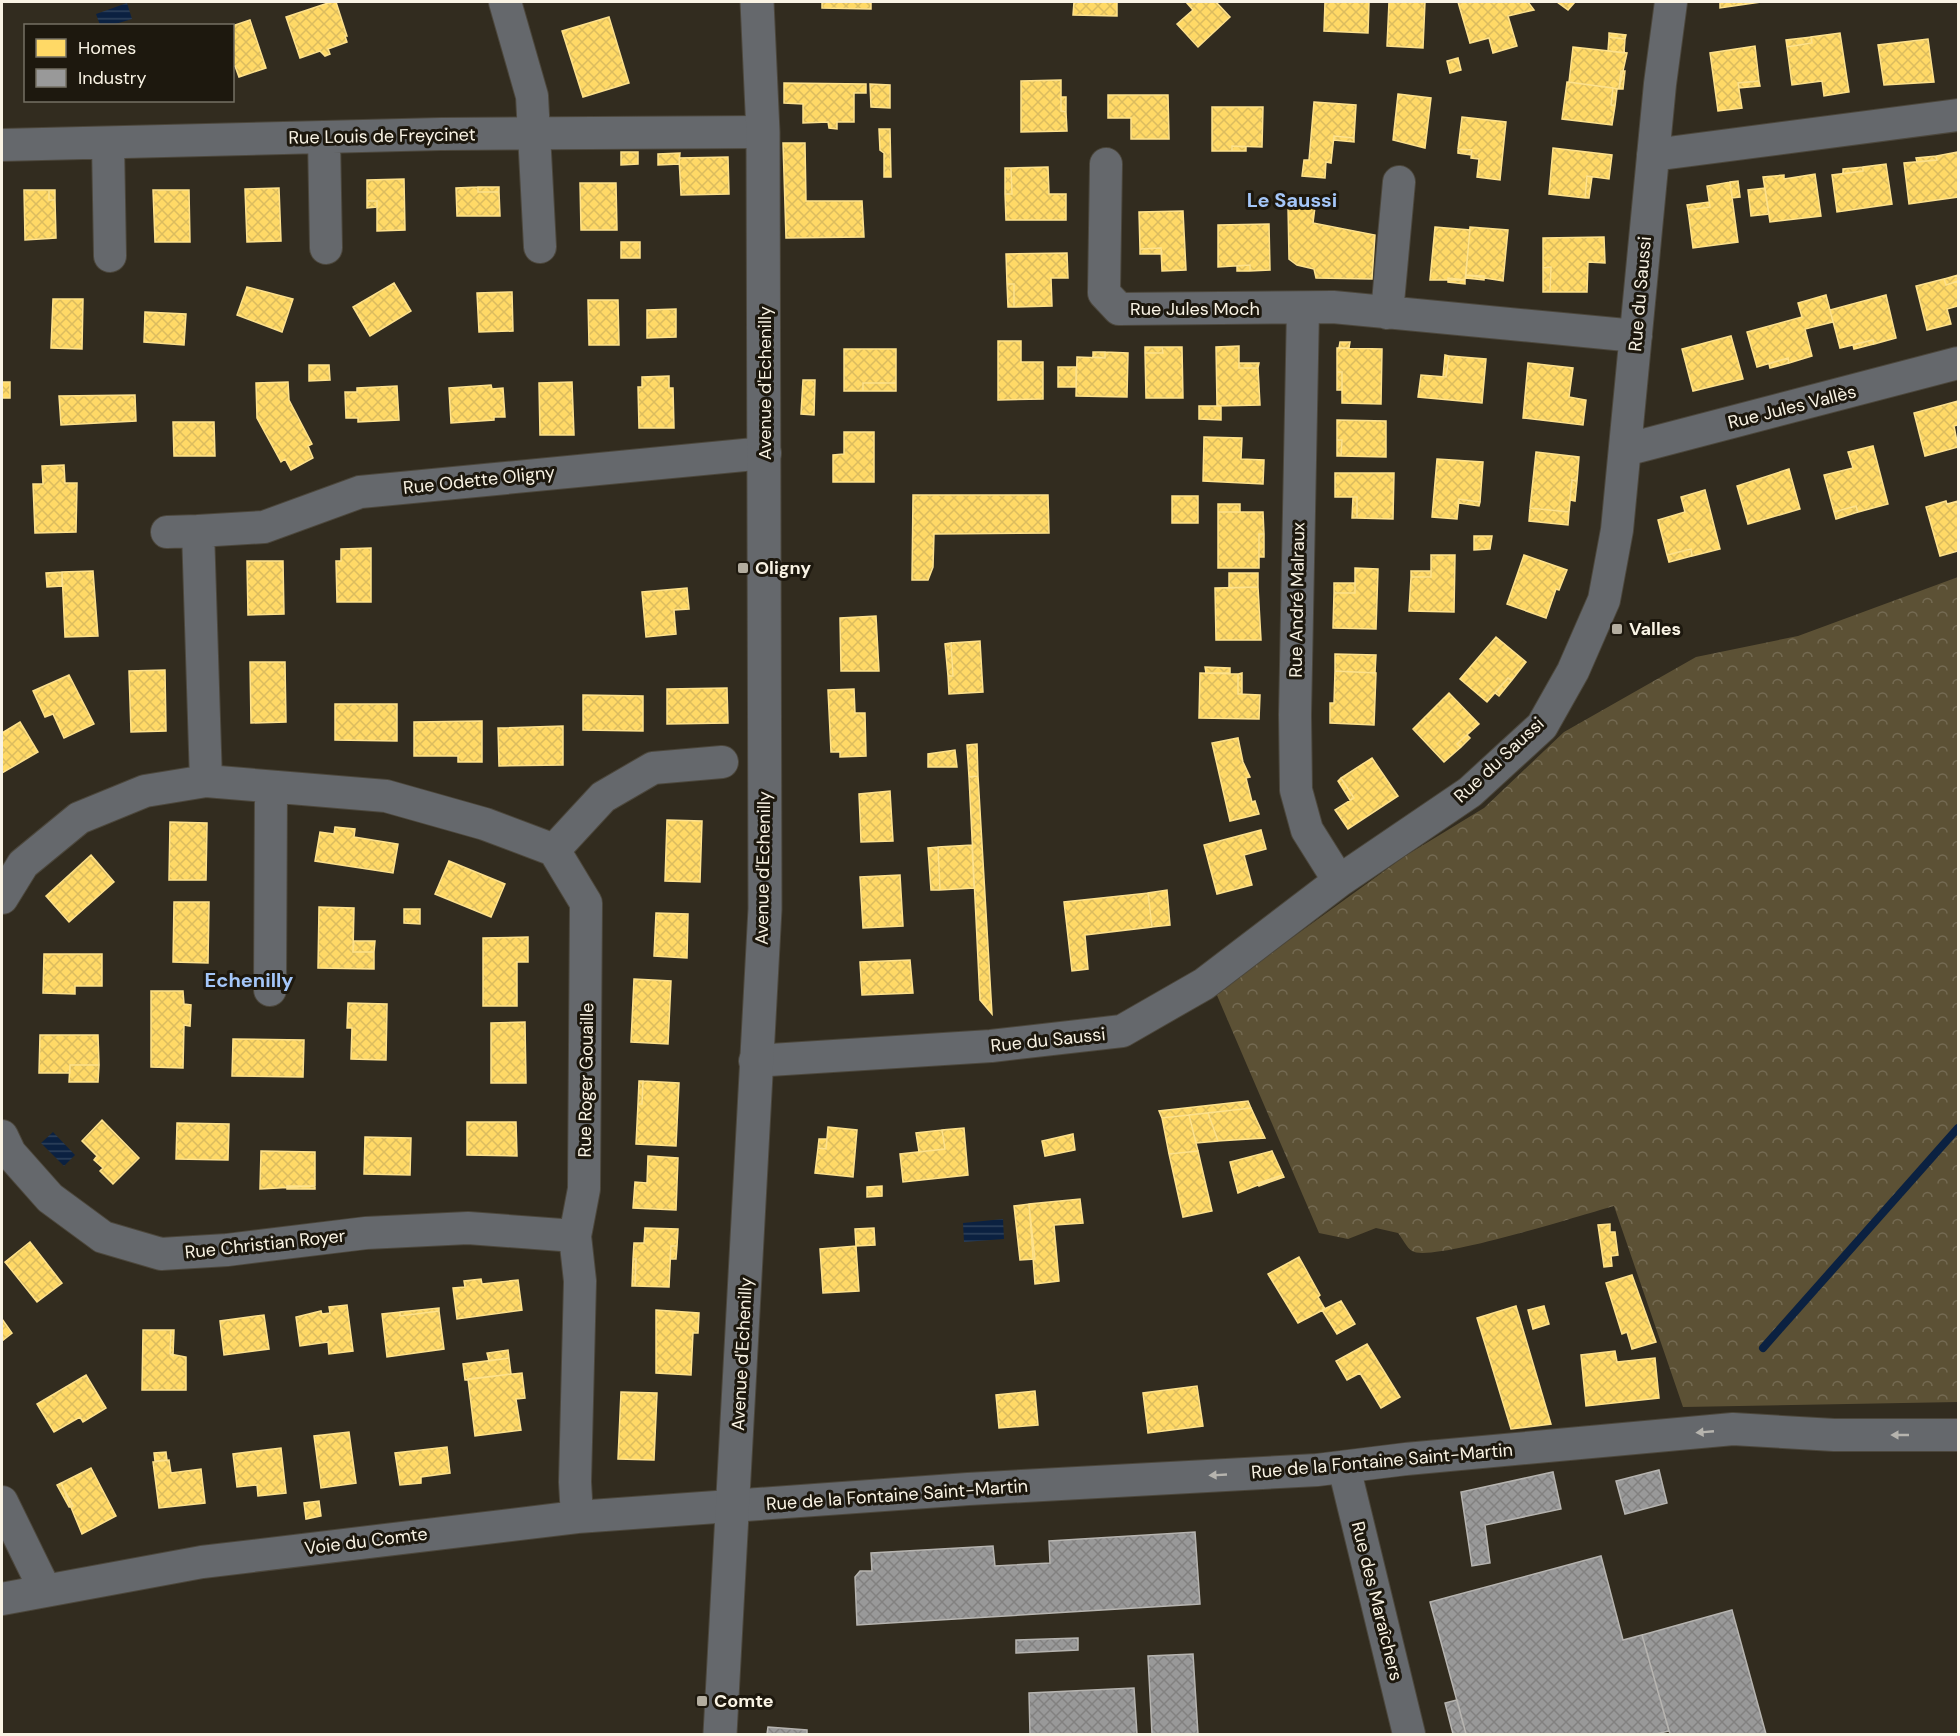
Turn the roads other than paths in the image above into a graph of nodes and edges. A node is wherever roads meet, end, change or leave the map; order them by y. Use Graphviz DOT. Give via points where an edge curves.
graph roads {
  1 [pos="505,2"];
  2 [pos="757,2"];
  3 [pos="1671,2"];
  4 [pos="1959,115"];
  5 [pos="763,132"];
  6 [pos="536,134"];
  7 [pos="324,137"];
  8 [pos="108,142"];
  9 [pos="2,146"];
  10 [pos="1653,155"];
  11 [pos="1106,164"];
  12 [pos="1399,182"];
  13 [pos="540,247"];
  14 [pos="326,248"];
  15 [pos="110,256"];
  16 [pos="1303,308"];
  17 [pos="1387,313"];
  18 [pos="1636,336"];
  19 [pos="1959,363"];
  20 [pos="1625,450"];
  21 [pos="765,453"];
  22 [pos="198,531"];
  23 [pos="167,532"];
  24 [pos="722,762"];
  25 [pos="206,781"];
  26 [pos="271,787"];
  27 [pos="554,850"];
  28 [pos="1339,881"];
  29 [pos="2,898"];
  30 [pos="270,990"];
  31 [pos="755,1061"];
  32 [pos="2,1136"];
  33 [pos="575,1236"];
  34 [pos="1959,1435"];
  35 [pos="1344,1467"];
  36 [pos="2,1502"];
  37 [pos="734,1507"];
  38 [pos="578,1517"];
  39 [pos="45,1590"];
  40 [pos="2,1599"];
  41 [pos="720,1734"];
  42 [pos="1409,1734"];
  1 -- 6 [label="street" via="532,96"];
  2 -- 5 [label="street, Avenue d'Echenilly"];
  3 -- 10 [label="street, Rue du Saussi"];
  4 -- 10 [label="street"];
  5 -- 6 [label="street, Rue Louis de Freycinet"];
  5 -- 21 [label="street, Avenue d'Echenilly"];
  6 -- 7 [label="street, Rue Louis de Freycinet"];
  6 -- 13 [label="street"];
  7 -- 8 [label="street, Rue Louis de Freycinet"];
  7 -- 14 [label="street"];
  8 -- 9 [label="street, Rue Louis de Freycinet"];
  8 -- 15 [label="street"];
  10 -- 18 [label="street, Rue du Saussi"];
  11 -- 16 [label="street, Rue Jules Moch" via="1104,293 1119,309"];
  12 -- 17 [label="street"];
  16 -- 17 [label="street, Rue Jules Moch"];
  16 -- 28 [label="street, Rue André Malraux" via="1296,790 1307,830"];
  17 -- 18 [label="street, Rue Jules Moch"];
  18 -- 20 [label="street, Rue du Saussi"];
  19 -- 20 [label="street, Rue Jules Vallès"];
  20 -- 28 [label="street, Rue du Saussi" via="1617,530 1604,600 1573,671 1542,726 1470,792"];
  21 -- 22 [label="street, Rue Odette Oligny" via="360,492 264,527"];
  21 -- 31 [label="street, Avenue d'Echenilly" via="765,909"];
  22 -- 23 [label="street, Rue Odette Oligny"];
  22 -- 25 [label="street"];
  24 -- 27 [label="street" via="653,768 603,797"];
  25 -- 26 [label="street"];
  25 -- 29 [label="street" via="145,791 78,818 23,864"];
  26 -- 27 [label="street" via="386,796 485,824"];
  26 -- 30 [label="street"];
  27 -- 33 [label="street, Rue Roger Gouaille" via="586,903 584,1189"];
  28 -- 31 [label="street, Rue du Saussi" via="1204,984 1122,1031 991,1046"];
  31 -- 37 [label="street, Avenue d'Echenilly"];
  32 -- 33 [label="street, Rue Christian Royer" via="10,1153 50,1198 103,1238 161,1254 366,1233 468,1228"];
  33 -- 38 [label="street, Rue Roger Gouaille" via="580,1281 575,1482"];
  34 -- 35 [label="street, Rue de la Fontaine Saint-Martin, one-way" via="1834,1435 1733,1429"];
  35 -- 37 [label="street, Rue de la Fontaine Saint-Martin, one-way"];
  35 -- 42 [label="street, Rue des Maraîchers"];
  36 -- 39 [label="street"];
  37 -- 38 [label="street, Voie du Comte"];
  37 -- 41 [label="street, Avenue d'Echenilly"];
  38 -- 39 [label="street, Voie du Comte" via="202,1562"];
  39 -- 40 [label="street, Voie du Comte"];
}
